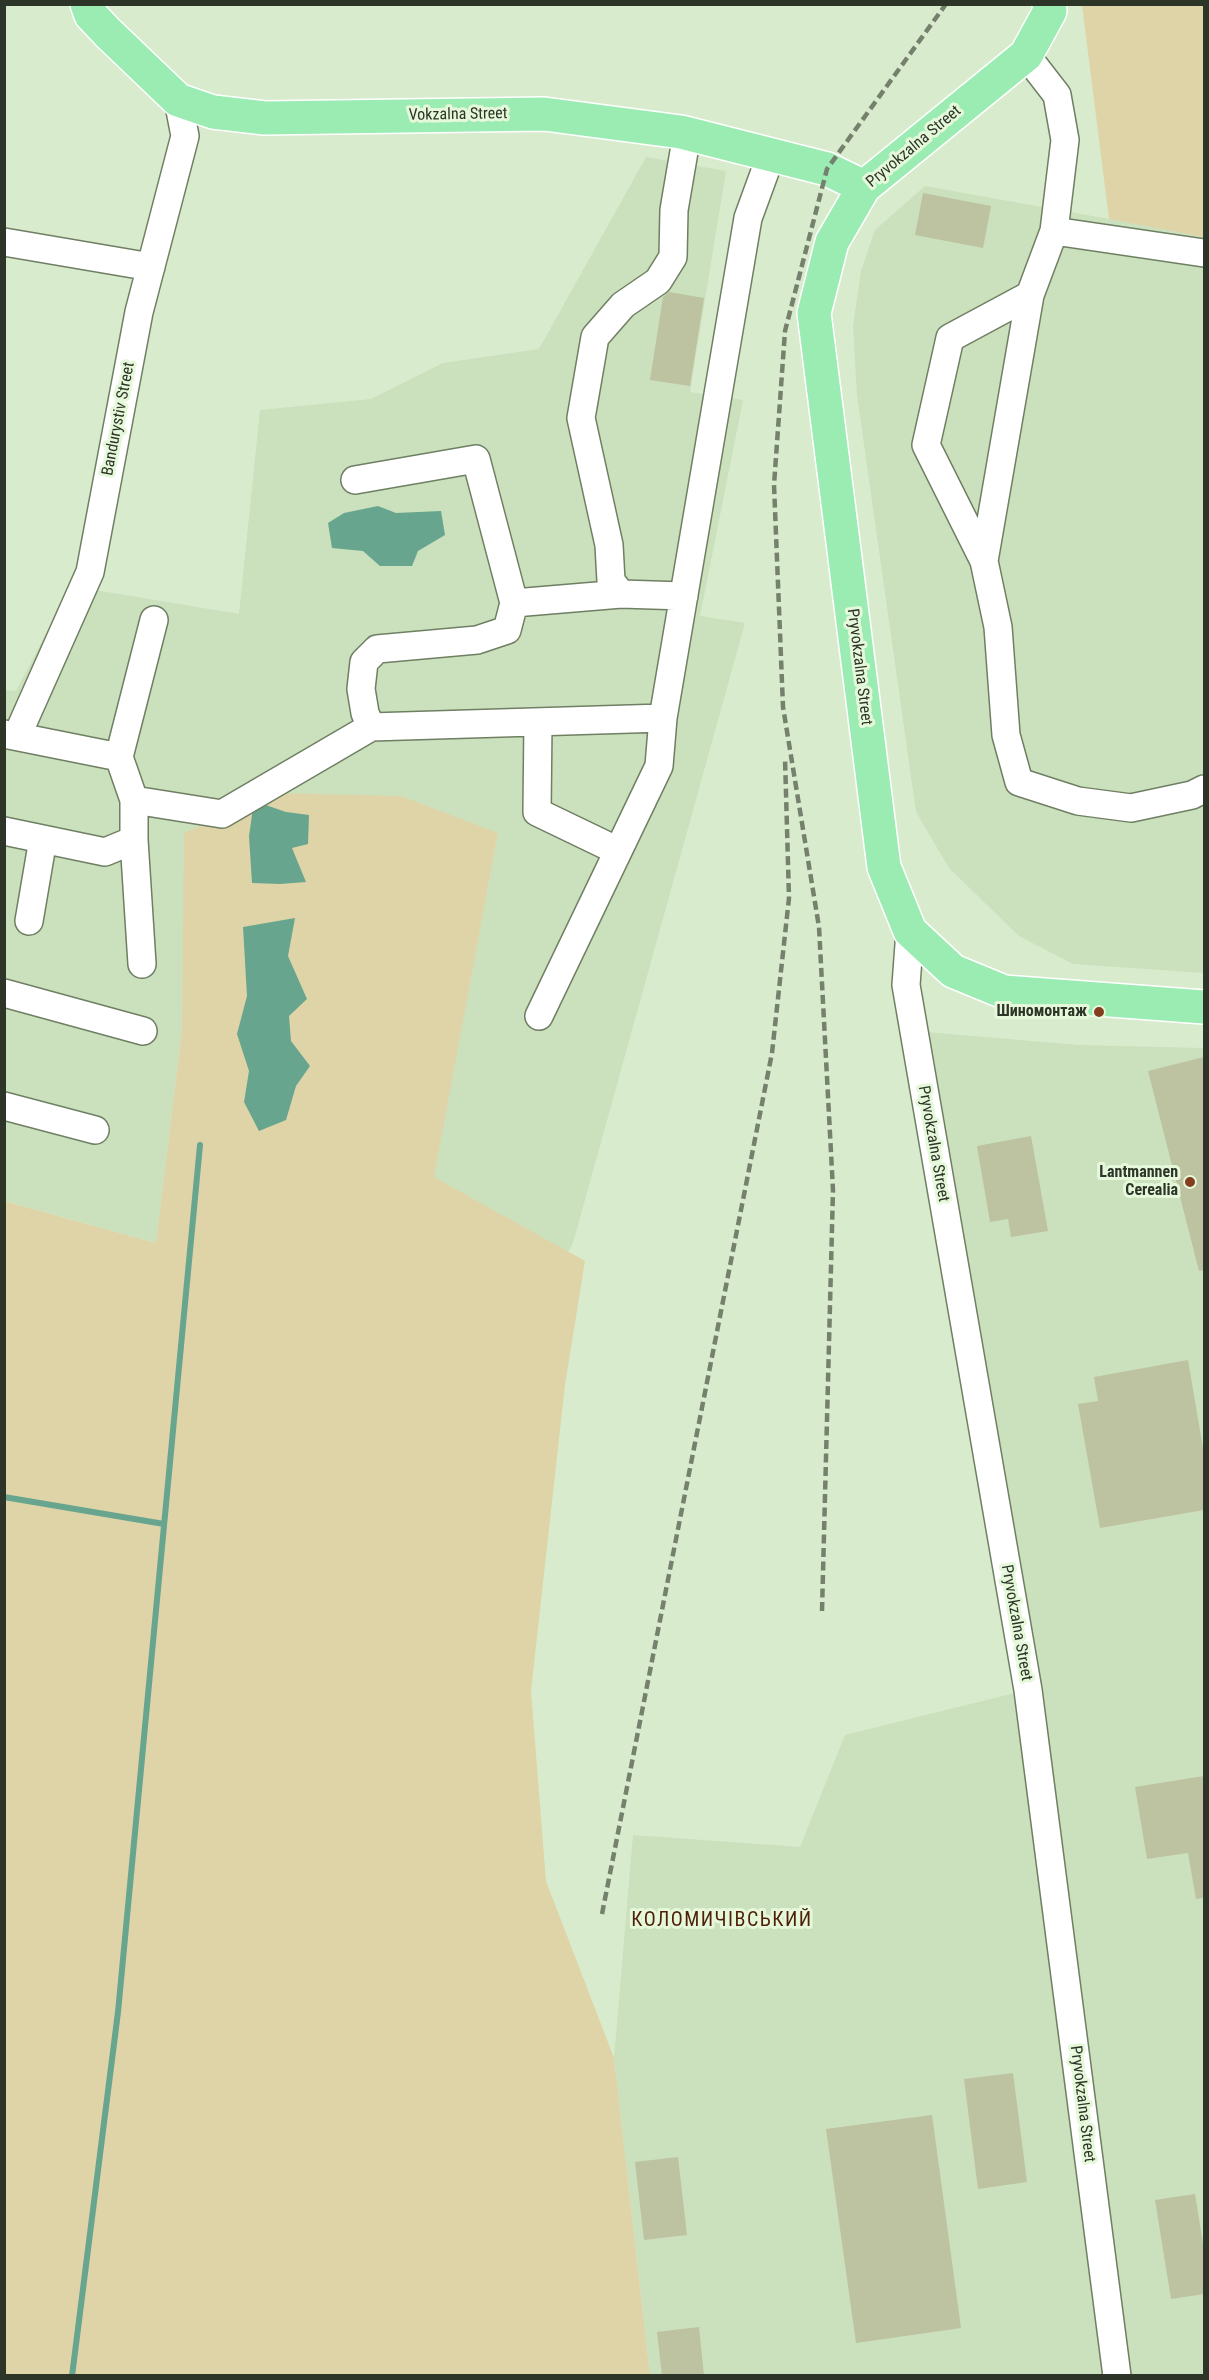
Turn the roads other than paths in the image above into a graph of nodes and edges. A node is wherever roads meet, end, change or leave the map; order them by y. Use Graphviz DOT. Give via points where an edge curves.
graph roads {
  1 [pos="1049,4"];
  2 [pos="94,8"];
  3 [pos="1026,55"];
  4 [pos="178,100"];
  5 [pos="687,134"];
  6 [pos="771,155"];
  7 [pos="864,187"];
  8 [pos="1054,231"];
  9 [pos="4,242"];
  10 [pos="1204,253"];
  11 [pos="151,267"];
  12 [pos="1030,295"];
  13 [pos="356,480"];
  14 [pos="984,561"];
  15 [pos="621,594"];
  16 [pos="684,596"];
  17 [pos="513,603"];
  18 [pos="154,620"];
  19 [pos="663,718"];
  20 [pos="538,722"];
  21 [pos="370,727"];
  22 [pos="11,735"];
  23 [pos="119,757"];
  24 [pos="1204,789"];
  25 [pos="134,800"];
  26 [pos="4,831"];
  27 [pos="43,839"];
  28 [pos="134,840"];
  29 [pos="618,851"];
  30 [pos="29,921"];
  31 [pos="910,931"];
  32 [pos="142,964"];
  33 [pos="4,993"];
  34 [pos="1204,1007"];
  35 [pos="539,1016"];
  36 [pos="143,1030"];
  37 [pos="4,1106"];
  38 [pos="95,1130"];
  39 [pos="1117,2376"];
  1 -- 3 [label="main road, Pryvokzalna Street" via="1050,11"];
  2 -- 4 [label="main road, Vokzalna Street"];
  3 -- 7 [label="main road, Pryvokzalna Street"];
  3 -- 8 [label="street" via="1058,95 1065,140"];
  4 -- 5 [label="main road, Vokzalna Street" via="213,112 265,118 544,114"];
  4 -- 11 [label="street, Bandurystiv Street" via="185,136"];
  5 -- 6 [label="main road, Vokzalna Street"];
  5 -- 15 [label="street" via="674,210 674,258 658,281 623,305 595,337 581,418 609,545 611,581"];
  6 -- 7 [label="main road, Vokzalna Street" via="827,169"];
  6 -- 16 [label="street" via="748,218"];
  7 -- 31 [label="main road, Pryvokzalna Street" via="832,242 814,313 884,867"];
  8 -- 10 [label="street"];
  8 -- 12 [label="street"];
  9 -- 11 [label="street"];
  11 -- 22 [label="street, Bandurystiv Street" via="90,572"];
  12 -- 14 [label="street"];
  12 -- 14 [label="street" via="950,338 927,445"];
  13 -- 17 [label="street" via="476,459"];
  14 -- 24 [label="street" via="998,627 1006,735 1019,782 1078,801 1131,808"];
  15 -- 16 [label="street"];
  15 -- 17 [label="street"];
  16 -- 19 [label="street"];
  17 -- 21 [label="street" via="507,630 477,640 377,649 364,662 361,689"];
  18 -- 23 [label="street"];
  19 -- 20 [label="street"];
  19 -- 29 [label="street" via="659,766"];
  20 -- 21 [label="street"];
  20 -- 29 [label="street" via="537,812"];
  21 -- 25 [label="street" via="222,814"];
  22 -- 23 [label="street"];
  23 -- 25 [label="street"];
  25 -- 28 [label="street"];
  26 -- 27 [label="street"];
  27 -- 28 [label="street" via="105,852"];
  27 -- 30 [label="street"];
  28 -- 32 [label="street"];
  29 -- 35 [label="street"];
  31 -- 34 [label="main road" via="953,971 1004,992"];
  31 -- 39 [label="street, Pryvokzalna Street" via="906,984 1028,1690"];
  33 -- 36 [label="street"];
  37 -- 38 [label="street"];
}
